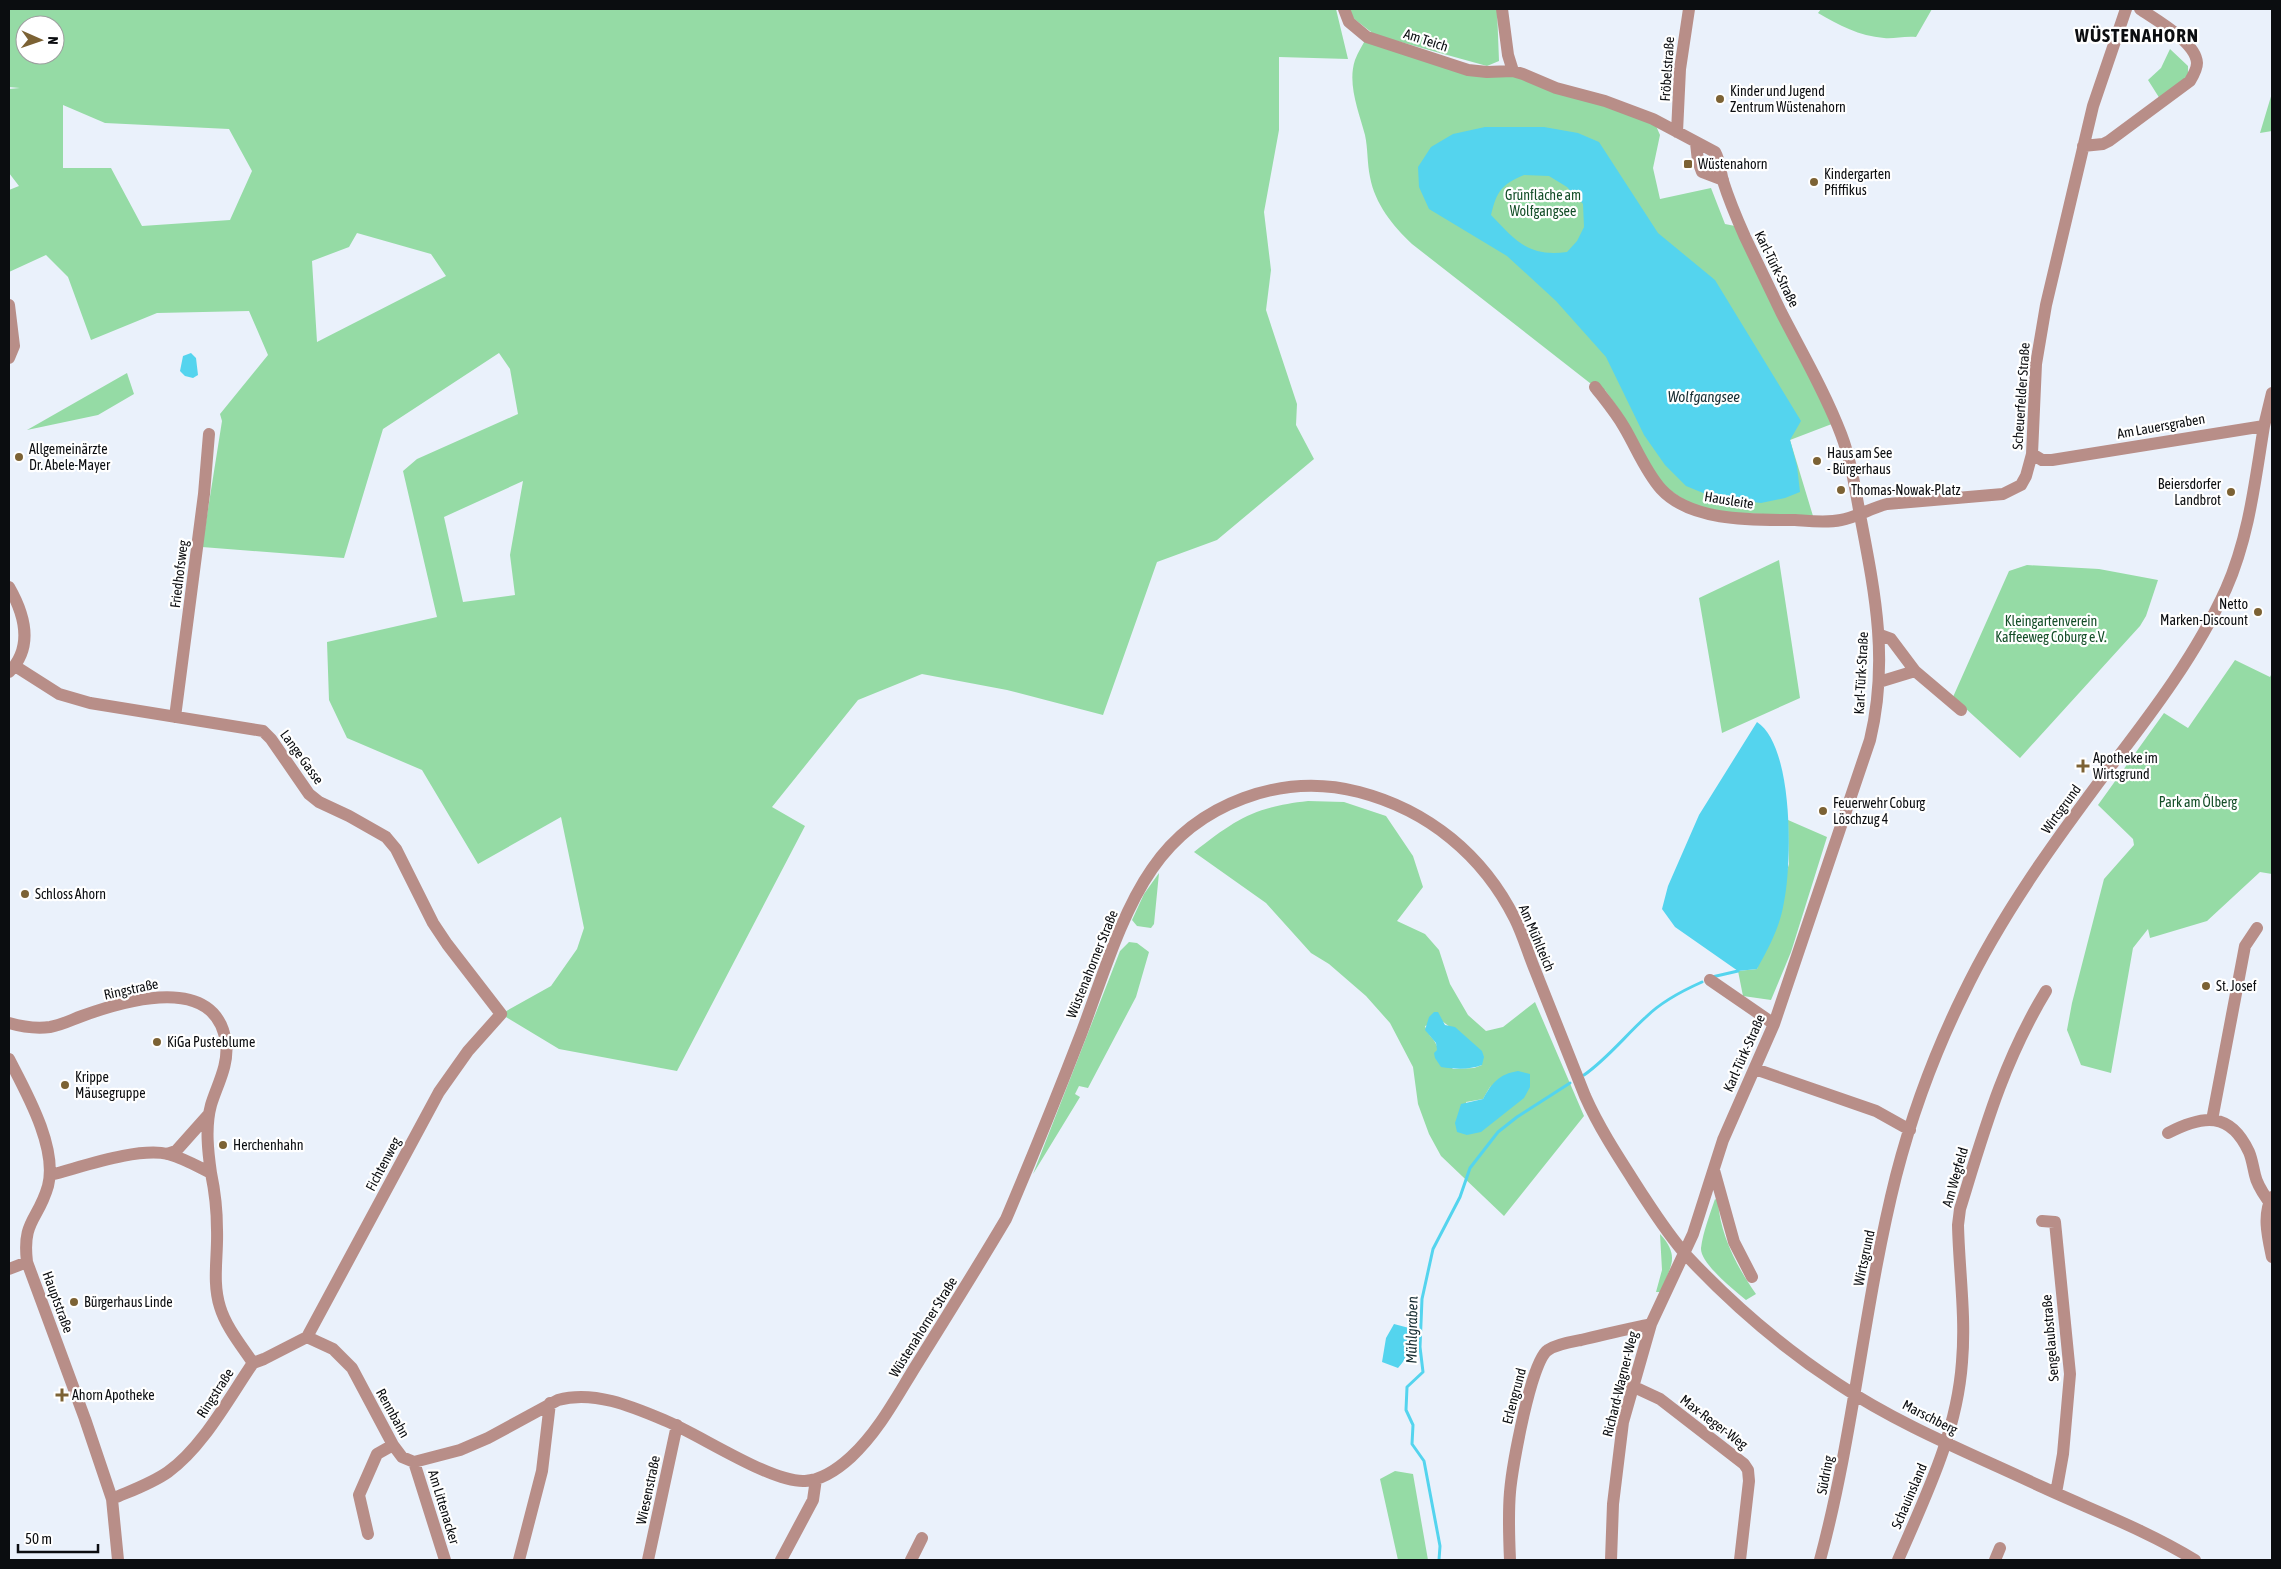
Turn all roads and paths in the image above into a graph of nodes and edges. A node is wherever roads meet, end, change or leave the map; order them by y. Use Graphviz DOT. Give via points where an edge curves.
graph roads {
  1 [pos="1344,9"];
  2 [pos="1502,9"];
  3 [pos="1689,9"];
  4 [pos="2126,9"];
  5 [pos="2140,9"];
  6 [pos="1513,71"];
  7 [pos="1677,132"];
  8 [pos="1696,143"];
  9 [pos="2083,146"];
  10 [pos="1722,180"];
  11 [pos="9,305"];
  12 [pos="9,358"];
  13 [pos="1594,387"];
  14 [pos="2272,393"];
  15 [pos="2264,426"];
  16 [pos="209,434"];
  17 [pos="2032,454"];
  18 [pos="1860,514"];
  19 [pos="9,587"];
  20 [pos="1880,634"];
  21 [pos="12,669"];
  22 [pos="1915,671"];
  23 [pos="1879,682"];
  24 [pos="1961,710"];
  25 [pos="176,717"];
  26 [pos="1246,797"];
  27 [pos="2257,928"];
  28 [pos="1710,980"];
  29 [pos="2046,991"];
  30 [pos="501,1014"];
  31 [pos="9,1023"];
  32 [pos="1774,1024"];
  33 [pos="9,1059"];
  34 [pos="1755,1069"];
  35 [pos="209,1114"];
  36 [pos="2212,1120"];
  37 [pos="1910,1130"];
  38 [pos="2168,1133"];
  39 [pos="167,1154"];
  40 [pos="1714,1170"];
  41 [pos="211,1173"];
  42 [pos="50,1175"];
  43 [pos="2271,1200"];
  44 [pos="2042,1221"];
  45 [pos="1684,1252"];
  46 [pos="2272,1257"];
  47 [pos="27,1262"];
  48 [pos="9,1269"];
  49 [pos="1752,1277"];
  50 [pos="1651,1324"];
  51 [pos="307,1338"];
  52 [pos="252,1363"];
  53 [pos="1632,1386"];
  54 [pos="1855,1395"];
  55 [pos="550,1403"];
  56 [pos="677,1425"];
  57 [pos="1948,1443"];
  58 [pos="393,1445"];
  59 [pos="414,1462"];
  60 [pos="816,1479"];
  61 [pos="2056,1493"];
  62 [pos="112,1499"];
  63 [pos="368,1534"];
  64 [pos="922,1538"];
  65 [pos="2000,1548"];
  66 [pos="118,1560"];
  67 [pos="445,1560"];
  68 [pos="519,1560"];
  69 [pos="648,1560"];
  70 [pos="781,1560"];
  71 [pos="911,1560"];
  72 [pos="1510,1560"];
  73 [pos="1612,1560"];
  74 [pos="1740,1560"];
  75 [pos="1820,1560"];
  76 [pos="1898,1560"];
  77 [pos="1995,1560"];
  78 [pos="2195,1560"];
  1 -- 6 [label="street, Am Teich" via="1349,22 1367,36 1468,70"];
  2 -- 6 [label="street"];
  3 -- 7 [label="street, Fröbelstraße" via="1680,69"];
  4 -- 9 [label="street, Scheuerfelder Straße" via="2103,73"];
  5 -- 9 [label="street" via="2192,48 2197,63 2195,73 2190,81 2109,141"];
  6 -- 7 [label="street, Karl-Türk-Straße" via="1556,88 1621,106"];
  7 -- 8 [label="street, Karl-Türk-Straße"];
  8 -- 10 [label="street, Karl-Türk-Straße" via="1715,152 1720,160"];
  8 -- 10 [label="street" via="1702,172"];
  9 -- 17 [label="street, Scheuerfelder Straße" via="2042,322 2032,412"];
  10 -- 18 [label="street, Karl-Türk-Straße" via="1740,226 1837,422"];
  11 -- 12 [label="street" via="14,346"];
  13 -- 18 [label="street, Hausleite" via="1617,416 1662,490 1686,507 1709,514 1760,520 1831,521"];
  14 -- 15 [label="street"];
  15 -- 17 [label="street, Am Lauersgraben" via="2052,460 2042,460"];
  15 -- 37 [label="street, Wirtsgrund" via="2251,510 2228,586 2192,653 2157,705 2018,896 1964,992 1942,1041"];
  16 -- 25 [label="street, Friedhofsweg"];
  17 -- 18 [label="street, Scheuerfelder Straße" via="2026,476 2012,491 1990,496 1887,504"];
  18 -- 20 [label="street, Karl-Türk-Straße"];
  19 -- 21 [label="street" via="23,614 25,626 22,650"];
  20 -- 22 [label="street" via="1891,639"];
  20 -- 23 [label="street, Karl-Türk-Straße"];
  21 -- 25 [label="street, Lange Gasse" via="59,694 90,703"];
  22 -- 23 [label="street"];
  22 -- 24 [label="street"];
  23 -- 32 [label="street, Karl-Türk-Straße" via="1870,740"];
  25 -- 30 [label="street, Lange Gasse" via="263,731 309,794 386,836 396,849 433,923"];
  26 -- 45 [label="street, Am Mühlteich" via="1310,786 1355,791 1407,808 1445,832 1468,852 1495,886 1515,919 1587,1099 1604,1133"];
  26 -- 60 [label="street, Wüstenahorner Straße" via="1199,822 1170,846 1154,866 1127,916 1006,1219 888,1411 852,1456 834,1471"];
  27 -- 36 [label="street" via="2245,946"];
  28 -- 32 [label="street"];
  29 -- 57 [label="street, Am Wegfeld" via="2000,1081 1960,1209 1962,1362"];
  30 -- 51 [label="street, Fichtenweg" via="468,1051 439,1092"];
  31 -- 35 [label="street, Ringstraße" via="26,1028 49,1027 159,997 199,1002 219,1022 226,1046 222,1074"];
  32 -- 34 [label="street, Karl-Türk-Straße"];
  33 -- 42 [label="street, Hauptstraße" via="47,1147"];
  34 -- 37 [label="street" via="1876,1110"];
  34 -- 40 [label="street, Karl-Türk-Straße" via="1723,1140"];
  35 -- 39 [label="street, Ringstraße" via="176,1151"];
  35 -- 41 [label="street, Ringstraße"];
  36 -- 38 [label="street" via="2189,1122"];
  36 -- 43 [label="street" via="2228,1126 2242,1138 2260,1189"];
  37 -- 54 [label="street, Wirtsgrund" via="1871,1298"];
  39 -- 41 [label="street"];
  39 -- 42 [label="street" via="124,1156"];
  40 -- 45 [label="street, Karl-Türk-Straße"];
  40 -- 49 [label="street" via="1734,1242"];
  41 -- 52 [label="street, Ringstraße" via="216,1202 215,1282 219,1305"];
  42 -- 47 [label="street, Hauptstraße" via="44,1197 25,1235"];
  43 -- 46 [label="street" via="2267,1233"];
  44 -- 61 [label="street, Sengelaubstraße" via="2055,1222 2070,1374"];
  45 -- 50 [label="street, Richard-Wagner-Weg"];
  45 -- 54 [label="street, Marschberg" via="1769,1333"];
  47 -- 48 [label="street"];
  47 -- 62 [label="street, Hauptstraße"];
  50 -- 53 [label="street, Richard-Wagner-Weg"];
  50 -- 72 [label="street, Erlengrund" via="1565,1344 1542,1354 1520,1428 1510,1490"];
  51 -- 52 [label="street"];
  51 -- 58 [label="street, Rennbahn" via="333,1349 352,1368"];
  52 -- 62 [label="street, Ringstraße" via="221,1413 179,1462 154,1480"];
  53 -- 73 [label="street, Richard-Wagner-Weg" via="1618,1457"];
  53 -- 74 [label="street, Max-Reger-Weg" via="1660,1399 1748,1470"];
  54 -- 57 [label="street, Marschberg"];
  54 -- 75 [label="street, Südring" via="1832,1518"];
  55 -- 56 [label="street, Wüstenahorner Straße" via="568,1397 608,1400"];
  55 -- 59 [label="street" via="488,1438 460,1450"];
  55 -- 68 [label="street" via="542,1471"];
  56 -- 60 [label="street, Wüstenahorner Straße" via="776,1476 792,1480"];
  56 -- 69 [label="street, Wiesenstraße"];
  57 -- 61 [label="street, Marschberg"];
  57 -- 76 [label="street, Schauinsland"];
  58 -- 59 [label="street, Rennbahn" via="402,1457"];
  58 -- 63 [label="street" via="377,1454 359,1495"];
  59 -- 67 [label="street, Am Littenacker"];
  60 -- 70 [label="street" via="813,1500"];
  61 -- 78 [label="street, Marschberg" via="2141,1531"];
  62 -- 66 [label="street, Hauptstraße"];
  64 -- 71 [label="street"];
  65 -- 77 [label="street"];
}
